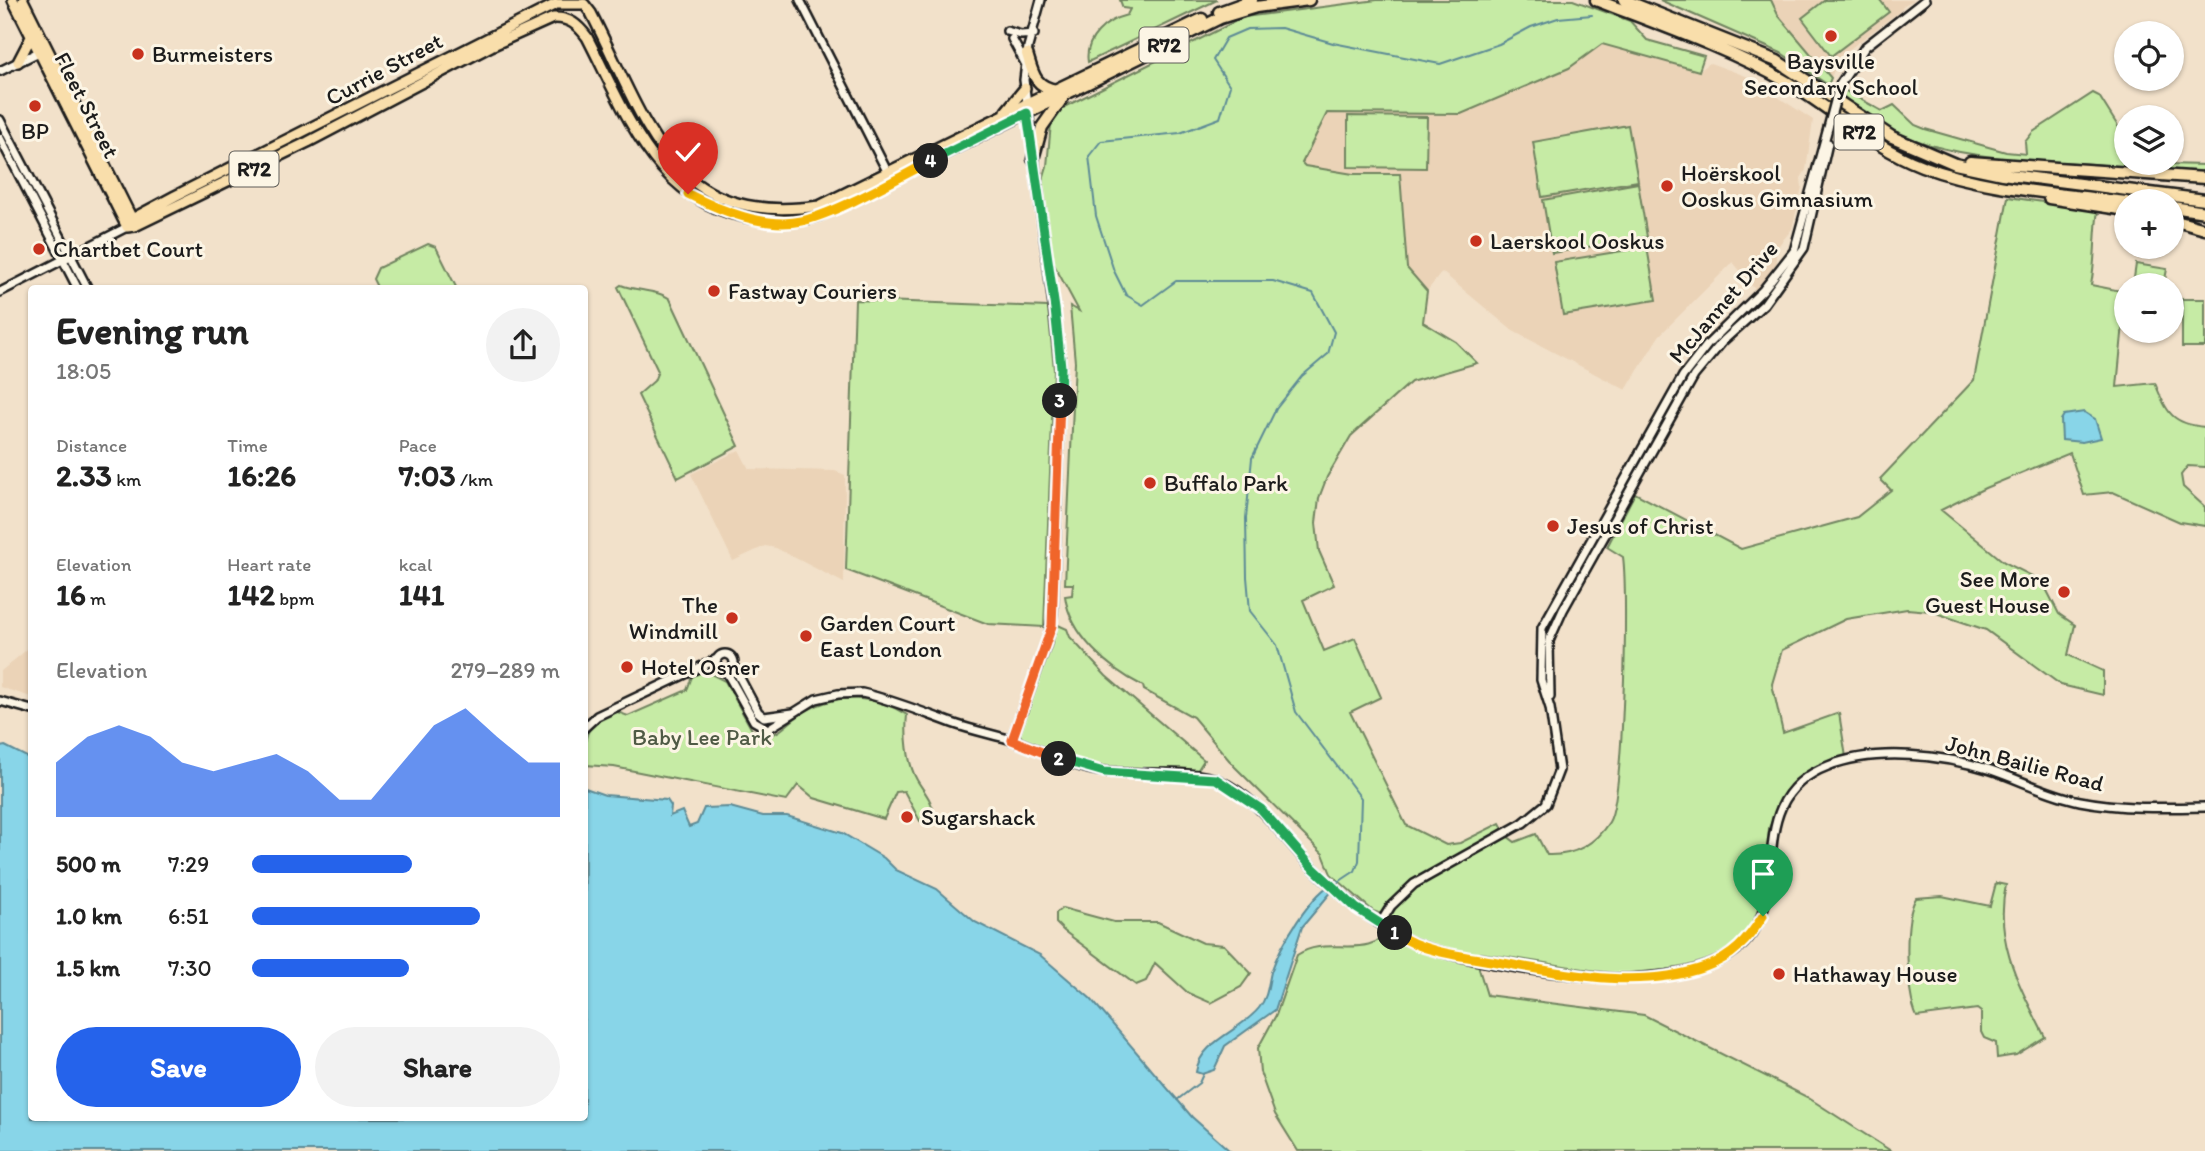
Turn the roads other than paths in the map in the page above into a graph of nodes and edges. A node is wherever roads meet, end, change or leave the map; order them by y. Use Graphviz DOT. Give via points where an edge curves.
graph roads {
  1 [pos="13,0"];
  2 [pos="23,0"];
  3 [pos="800,0"];
  4 [pos="1041,0"];
  5 [pos="1252,0"];
  6 [pos="1309,0"];
  7 [pos="1596,0"];
  8 [pos="1624,0"];
  9 [pos="1925,0"];
  10 [pos="27,19"];
  11 [pos="1007,31"];
  12 [pos="1034,34"];
  13 [pos="34,36"];
  14 [pos="1012,39"];
  15 [pos="42,50"];
  16 [pos="1026,59"];
  17 [pos="18,62"];
  18 [pos="0,71"];
  19 [pos="1024,88"];
  20 [pos="1061,92"];
  21 [pos="1026,109"];
  22 [pos="1003,115"];
  23 [pos="0,120"];
  24 [pos="1828,128"];
  25 [pos="0,138"];
  26 [pos="1032,159"];
  27 [pos="1942,159"];
  28 [pos="1824,166"];
  29 [pos="890,177"];
  30 [pos="2205,178"];
  31 [pos="1814,179"];
  32 [pos="2008,187"];
  33 [pos="2114,200"];
  34 [pos="2205,200"];
  35 [pos="2114,208"];
  36 [pos="2184,209"];
  37 [pos="2205,212"];
  38 [pos="2184,223"];
  39 [pos="131,224"];
  40 [pos="2205,229"];
  41 [pos="67,257"];
  42 [pos="1790,263"];
  43 [pos="77,285"];
  44 [pos="85,285"];
  45 [pos="0,292"];
  46 [pos="717,659"];
  47 [pos="734,667"];
  48 [pos="696,668"];
  49 [pos="723,672"];
  50 [pos="0,701"];
  51 [pos="28,709"];
  52 [pos="793,713"];
  53 [pos="588,724"];
  54 [pos="1012,740"];
  55 [pos="2205,807"];
  56 [pos="1381,922"];
  1 -- 10 [label="main road, Fleet Street"];
  2 -- 10 [label="main road, Fleet Street"];
  3 -- 29 [label="street"];
  4 -- 12 [label="street"];
  5 -- 20 [label="highway, R72" via="1185,27"];
  6 -- 20 [label="highway, R72" via="1240,10"];
  7 -- 32 [label="highway, R72" via="1789,84 1894,154 1943,173"];
  8 -- 27 [label="highway, R72" via="1777,61 1892,137"];
  9 -- 24 [label="street, bridge" via="1865,47 1839,86"];
  10 -- 13 [label="main road, Fleet Street"];
  11 -- 12 [label="street"];
  12 -- 16 [label="street"];
  13 -- 15 [label="main road, Fleet Street"];
  13 -- 17 [label="main road"];
  14 -- 16 [label="street"];
  15 -- 17 [label="street"];
  15 -- 39 [label="main road, Fleet Street"];
  16 -- 19 [label="street"];
  16 -- 20 [label="highway" via="1034,79 1046,89"];
  17 -- 18 [label="street"];
  19 -- 21 [label="street"];
  19 -- 22 [label="main road"];
  20 -- 21 [label="highway, R72"];
  20 -- 26 [label="highway"];
  21 -- 22 [label="main road, R72"];
  21 -- 26 [label="street"];
  21 -- 29 [label="main road, R72"];
  22 -- 29 [label="main road, R72"];
  23 -- 41 [label="street"];
  24 -- 28 [label="street, McJannet Drive"];
  24 -- 31 [label="street, McJannet Drive"];
  25 -- 41 [label="street"];
  26 -- 54 [label="street" via="1061,367 1053,613"];
  27 -- 30 [label="highway"];
  27 -- 34 [label="highway, R72" via="1986,171"];
  28 -- 31 [label="street"];
  28 -- 42 [label="street, McJannet Drive" via="1804,248"];
  29 -- 39 [label="main road, Currie Street / R72" via="802,221 748,218 721,211 688,194 660,168 587,37 577,24 563,17 491,46 308,142"];
  29 -- 39 [label="main road, Currie Street / R72" via="818,206 781,211 742,206 711,195 682,175 659,145 591,13 574,1 556,4 486,36"];
  31 -- 42 [label="street, McJannet Drive"];
  32 -- 33 [label="highway, R72"];
  32 -- 35 [label="highway" via="2019,193"];
  36 -- 37 [label="highway"];
  38 -- 40 [label="highway"];
  39 -- 41 [label="street, Currie Street"];
  41 -- 43 [label="street"];
  41 -- 44 [label="street"];
  41 -- 45 [label="street, Currie Street"];
  42 -- 56 [label="street, McJannet Drive" via="1683,376 1542,628 1541,680 1559,770 1546,804 1523,823 1414,884"];
  46 -- 47 [label="street" via="729,654"];
  46 -- 48 [label="street"];
  46 -- 49 [label="street"];
  47 -- 49 [label="street"];
  47 -- 52 [label="street, John Bailie Road" via="764,718"];
  48 -- 49 [label="street"];
  48 -- 53 [label="street"];
  49 -- 52 [label="street, John Bailie Road" via="754,721 768,729"];
  50 -- 51 [label="street"];
  52 -- 54 [label="street, John Bailie Road" via="826,696 862,693"];
  54 -- 56 [label="street, John Bailie Road" via="1089,769 1216,779 1261,809 1340,894"];
  55 -- 56 [label="street, John Bailie Road" via="2113,806 2076,800 1950,761 1908,756 1855,759 1815,772 1791,792 1772,832 1771,887 1763,916 1735,953 1704,968 1648,977 1583,976 1450,954 1414,943"];
}
